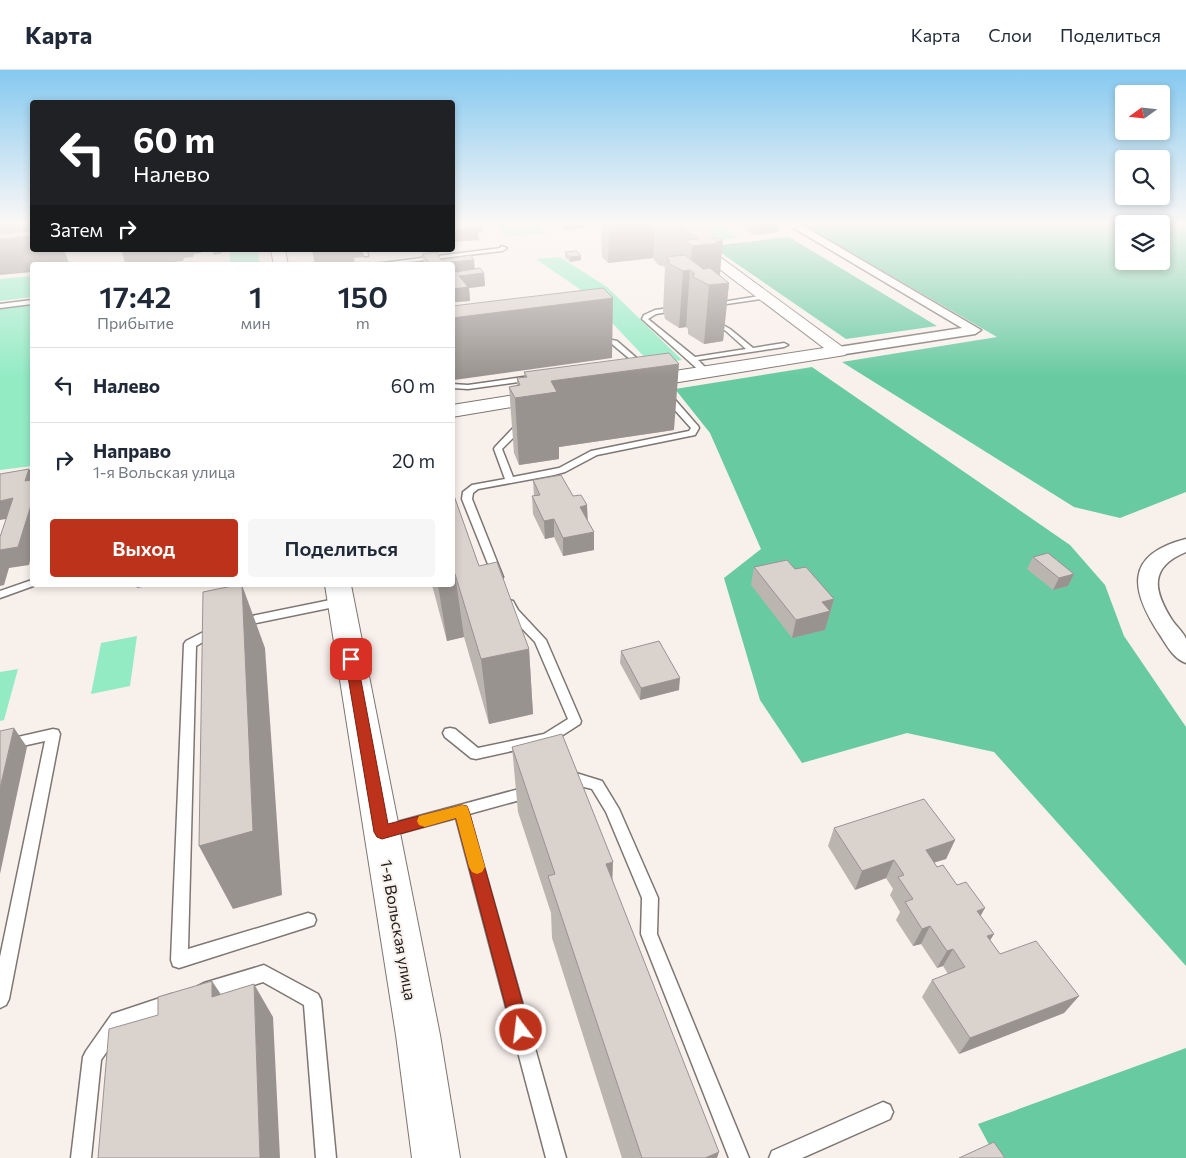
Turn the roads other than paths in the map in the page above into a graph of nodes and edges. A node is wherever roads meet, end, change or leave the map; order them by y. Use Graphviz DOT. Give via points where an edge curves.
graph roads {
  1 [pos="733,275"];
  2 [pos="879,275"];
  3 [pos="765,297"];
  4 [pos="30,302"];
  5 [pos="0,306"];
  6 [pos="703,306"];
  7 [pos="684,308"];
  8 [pos="704,315"];
  9 [pos="586,339"];
  10 [pos="784,345"];
  11 [pos="752,350"];
  12 [pos="839,351"];
  13 [pos="700,365"];
  14 [pos="618,366"];
  15 [pos="543,376"];
  16 [pos="652,380"];
  17 [pos="623,384"];
  18 [pos="455,386"];
  19 [pos="566,393"];
  20 [pos="455,411"];
  21 [pos="536,422"];
  22 [pos="30,474"];
  23 [pos="0,479"];
  24 [pos="510,480"];
  25 [pos="30,481"];
  26 [pos="0,487"];
  27 [pos="1186,545"];
  28 [pos="30,584"];
  29 [pos="339,594"];
  30 [pos="0,595"];
  31 [pos="1186,655"];
  32 [pos="450,733"];
  33 [pos="0,746"];
  34 [pos="462,811"];
  35 [pos="382,832"];
  36 [pos="308,920"];
  37 [pos="0,999"];
  38 [pos="883,1112"];
  39 [pos="81,1158"];
  40 [pos="326,1158"];
  41 [pos="436,1158"];
  42 [pos="556,1158"];
  43 [pos="739,1158"];
  44 [pos="779,1158"];
  1 -- 3 [label="street"];
  2 -- 12 [label="street" via="974,330"];
  3 -- 6 [label="lane"];
  3 -- 12 [label="street"];
  4 -- 5 [label="lane"];
  7 -- 13 [label="lane" via="655,312 645,319"];
  8 -- 11 [label="lane"];
  9 -- 14 [label="lane" via="618,343 636,361"];
  10 -- 11 [label="lane"];
  11 -- 13 [label="lane"];
  12 -- 13 [label="street"];
  13 -- 16 [label="street"];
  15 -- 18 [label="lane"];
  16 -- 17 [label="street"];
  16 -- 24 [label="lane" via="666,402 695,428 692,433 594,452 562,470"];
  19 -- 20 [label="street"];
  21 -- 24 [label="lane" via="518,428 498,449"];
  22 -- 23 [label="lane"];
  24 -- 32 [label="lane" via="475,487 468,492 467,499 512,612 540,640 575,721 548,738 476,754"];
  25 -- 26 [label="lane"];
  27 -- 31 [label="street" via="1154,562 1147,578 1158,615"];
  28 -- 30 [label="lane"];
  29 -- 35 [label="street, 1-я Вольская улица"];
  29 -- 36 [label="lane" via="221,626 190,644 179,960"];
  33 -- 37 [label="lane" via="53,734"];
  34 -- 35 [label="lane"];
  34 -- 42 [label="lane"];
  34 -- 43 [label="lane" via="576,779 597,785 612,808 650,898 648,934"];
  35 -- 41 [label="street, 1-я Вольская улица"];
  38 -- 44 [label="lane"];
  39 -- 40 [label="lane" via="92,1056 118,1020 264,973 312,1000"];
}
